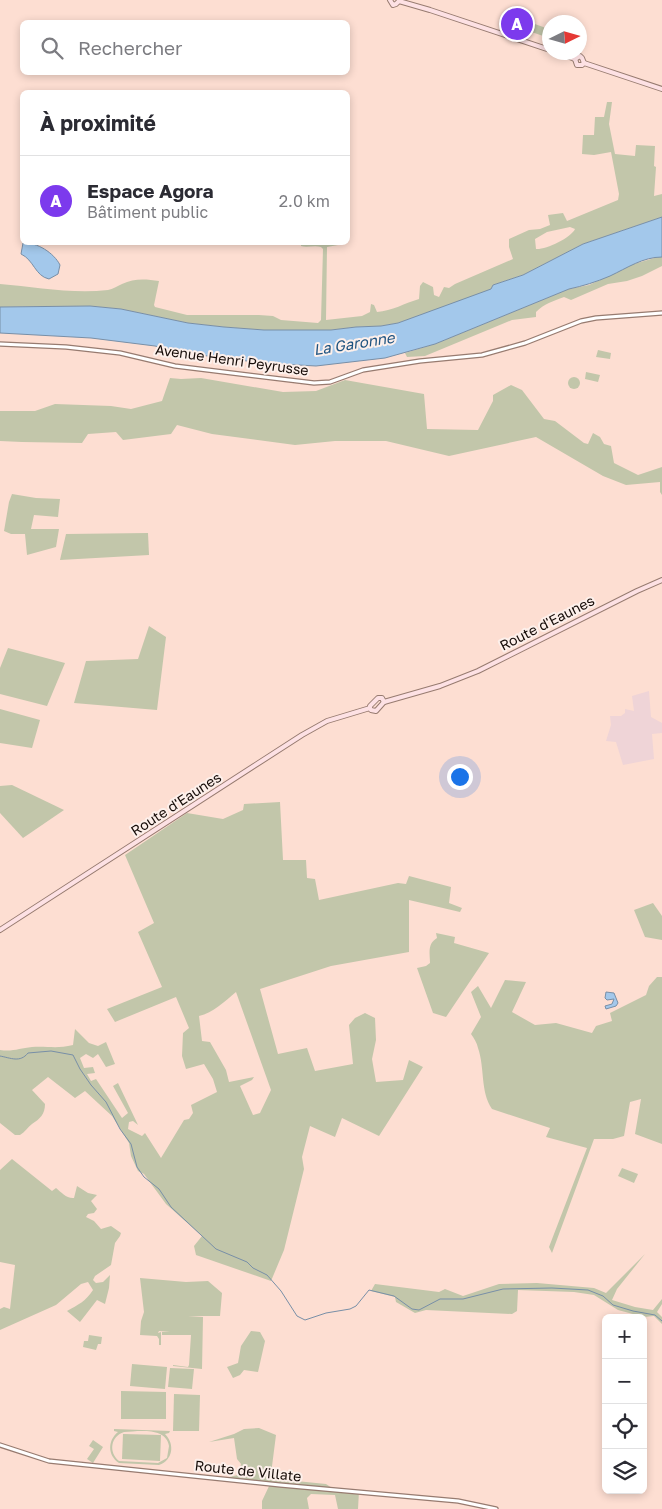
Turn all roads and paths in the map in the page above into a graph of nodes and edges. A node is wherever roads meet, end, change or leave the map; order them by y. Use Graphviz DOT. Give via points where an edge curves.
graph roads {
  1 [pos="390,0"];
  2 [pos="399,0"];
  3 [pos="542,47"];
  4 [pos="575,60"];
  5 [pos="662,89"];
  6 [pos="662,312"];
  7 [pos="0,344"];
  8 [pos="662,580"];
  9 [pos="384,702"];
  10 [pos="370,708"];
  11 [pos="0,930"];
  12 [pos="0,1445"];
  13 [pos="496,1509"];
  1 -- 2 [label="main road" via="393,5"];
  2 -- 3 [label="main road"];
  4 -- 5 [label="main road" via="577,66 584,63"];
  6 -- 7 [label="street, Avenue Henri Peyrusse" via="581,321 525,343 482,355 363,370 330,382 314,383 175,366 120,353"];
  8 -- 9 [label="main road, Route d'Eaunes" via="464,677"];
  9 -- 10 [label="main road, Route d'Eaunes" via="376,711"];
  9 -- 10 [label="main road, Route d'Eaunes" via="378,698"];
  10 -- 11 [label="main road, Route d'Eaunes" via="327,721 302,735"];
  12 -- 13 [label="street, Route de Villate" via="49,1462 458,1501"];
}
